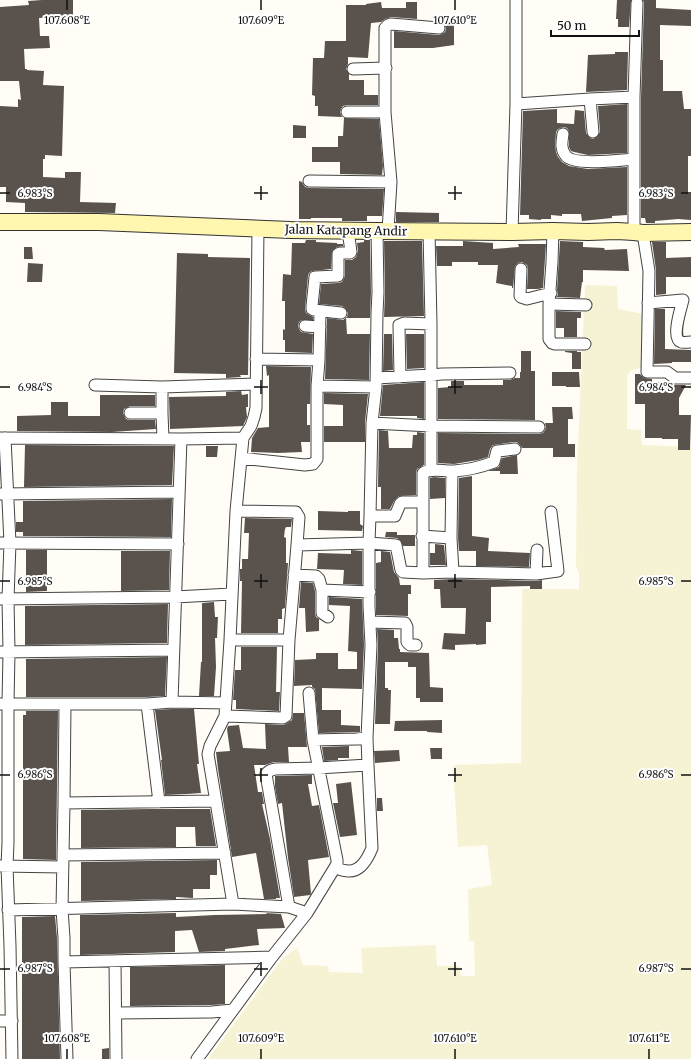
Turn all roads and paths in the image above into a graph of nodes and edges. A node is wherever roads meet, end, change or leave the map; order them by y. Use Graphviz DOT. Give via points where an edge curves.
graph roads {
  1 [pos="516,0"];
  2 [pos="637,2"];
  3 [pos="439,28"];
  4 [pos="386,68"];
  5 [pos="353,69"];
  6 [pos="634,97"];
  7 [pos="590,99"];
  8 [pos="516,104"];
  9 [pos="347,112"];
  10 [pos="385,112"];
  11 [pos="593,132"];
  12 [pos="563,134"];
  13 [pos="634,159"];
  14 [pos="309,181"];
  15 [pos="390,182"];
  16 [pos="0,222"];
  17 [pos="258,228"];
  18 [pos="348,230"];
  19 [pos="383,231"];
  20 [pos="429,231"];
  21 [pos="553,231"];
  22 [pos="512,232"];
  23 [pos="691,232"];
  24 [pos="639,233"];
  25 [pos="521,269"];
  26 [pos="550,299"];
  27 [pos="648,303"];
  28 [pos="586,305"];
  29 [pos="320,312"];
  30 [pos="341,313"];
  31 [pos="431,324"];
  32 [pos="305,326"];
  33 [pos="320,327"];
  34 [pos="691,342"];
  35 [pos="585,344"];
  36 [pos="256,359"];
  37 [pos="319,360"];
  38 [pos="510,373"];
  39 [pos="431,376"];
  40 [pos="400,377"];
  41 [pos="691,378"];
  42 [pos="376,382"];
  43 [pos="256,384"];
  44 [pos="95,385"];
  45 [pos="317,386"];
  46 [pos="162,387"];
  47 [pos="130,413"];
  48 [pos="162,413"];
  49 [pos="372,423"];
  50 [pos="431,426"];
  51 [pos="539,427"];
  52 [pos="3,438"];
  53 [pos="243,438"];
  54 [pos="163,439"];
  55 [pos="181,439"];
  56 [pos="515,449"];
  57 [pos="241,458"];
  58 [pos="431,470"];
  59 [pos="452,471"];
  60 [pos="179,492"];
  61 [pos="4,494"];
  62 [pos="422,502"];
  63 [pos="236,511"];
  64 [pos="551,512"];
  65 [pos="370,516"];
  66 [pos="422,536"];
  67 [pos="451,538"];
  68 [pos="5,543"];
  69 [pos="369,543"];
  70 [pos="178,544"];
  71 [pos="297,545"];
  72 [pos="537,550"];
  73 [pos="453,572"];
  74 [pos="423,573"];
  75 [pos="536,574"];
  76 [pos="294,575"];
  77 [pos="322,590"];
  78 [pos="370,592"];
  79 [pos="232,594"];
  80 [pos="175,597"];
  81 [pos="4,599"];
  82 [pos="328,618"];
  83 [pos="370,622"];
  84 [pos="230,640"];
  85 [pos="289,640"];
  86 [pos="416,645"];
  87 [pos="174,650"];
  88 [pos="4,652"];
  89 [pos="309,693"];
  90 [pos="172,702"];
  91 [pos="226,703"];
  92 [pos="4,704"];
  93 [pos="65,704"];
  94 [pos="147,704"];
  95 [pos="225,716"];
  96 [pos="368,738"];
  97 [pos="313,740"];
  98 [pos="368,765"];
  99 [pos="318,768"];
  100 [pos="216,801"];
  101 [pos="159,802"];
  102 [pos="64,804"];
  103 [pos="225,852"];
  104 [pos="63,855"];
  105 [pos="3,866"];
  106 [pos="64,867"];
  107 [pos="335,868"];
  108 [pos="233,904"];
  109 [pos="289,907"];
  110 [pos="62,909"];
  111 [pos="8,910"];
  112 [pos="307,913"];
  113 [pos="272,957"];
  114 [pos="115,961"];
  115 [pos="64,962"];
  116 [pos="233,1010"];
  117 [pos="116,1014"];
  118 [pos="0,1021"];
  119 [pos="12,1021"];
  120 [pos="12,1059"];
  121 [pos="67,1059"];
  122 [pos="116,1059"];
  123 [pos="197,1059"];
  1 -- 8 [label="street"];
  2 -- 6 [label="street"];
  3 -- 4 [label="street" via="391,24 384,28"];
  4 -- 5 [label="street"];
  4 -- 10 [label="street"];
  6 -- 7 [label="street"];
  6 -- 13 [label="street"];
  7 -- 8 [label="street"];
  7 -- 11 [label="street"];
  8 -- 22 [label="street"];
  9 -- 10 [label="street"];
  10 -- 15 [label="street"];
  12 -- 13 [label="street" via="563,152 571,159"];
  13 -- 24 [label="street"];
  14 -- 15 [label="street"];
  15 -- 19 [label="street"];
  16 -- 17 [label="street, Jalan Katapang Andir" via="99,222"];
  17 -- 18 [label="street, Jalan Katapang Andir"];
  17 -- 36 [label="street"];
  18 -- 19 [label="street, Jalan Katapang Andir"];
  18 -- 29 [label="street" via="351,252 338,254 338,276 315,277 312,309"];
  19 -- 20 [label="street, Jalan Katapang Andir"];
  19 -- 42 [label="street" via="377,313"];
  20 -- 22 [label="street, Jalan Katapang Andir"];
  20 -- 31 [label="street"];
  21 -- 22 [label="street, Jalan Katapang Andir"];
  21 -- 24 [label="street, Jalan Katapang Andir"];
  21 -- 26 [label="street"];
  23 -- 24 [label="street, Jalan Katapang Andir"];
  24 -- 27 [label="street" via="649,271"];
  25 -- 26 [label="street" via="521,297"];
  26 -- 28 [label="street"];
  26 -- 35 [label="street" via="550,341 555,344"];
  27 -- 34 [label="street" via="683,300 677,336 681,342"];
  27 -- 41 [label="street" via="648,372 667,372 675,378"];
  29 -- 30 [label="street"];
  29 -- 33 [label="street"];
  31 -- 39 [label="street"];
  31 -- 40 [label="street" via="400,325"];
  32 -- 33 [label="street"];
  33 -- 37 [label="street"];
  36 -- 37 [label="street"];
  36 -- 43 [label="street"];
  37 -- 45 [label="street"];
  38 -- 39 [label="street"];
  39 -- 40 [label="street"];
  39 -- 50 [label="street"];
  40 -- 42 [label="street"];
  42 -- 45 [label="street"];
  42 -- 49 [label="street"];
  43 -- 46 [label="street"];
  43 -- 53 [label="street" via="254,417"];
  44 -- 46 [label="street"];
  45 -- 57 [label="street" via="317,459 313,464"];
  46 -- 48 [label="street"];
  47 -- 48 [label="street"];
  48 -- 54 [label="street"];
  49 -- 50 [label="street"];
  49 -- 65 [label="street"];
  50 -- 51 [label="street"];
  50 -- 58 [label="street"];
  52 -- 54 [label="street"];
  52 -- 61 [label="street"];
  53 -- 55 [label="street"];
  53 -- 57 [label="street"];
  54 -- 55 [label="street"];
  55 -- 60 [label="street"];
  56 -- 59 [label="street" via="498,451 493,463"];
  57 -- 63 [label="street"];
  58 -- 59 [label="street"];
  58 -- 62 [label="street" via="422,474"];
  59 -- 67 [label="street"];
  60 -- 61 [label="street"];
  60 -- 70 [label="street"];
  61 -- 68 [label="street"];
  62 -- 65 [label="street" via="402,502 395,516"];
  62 -- 66 [label="street"];
  63 -- 71 [label="street" via="296,512"];
  63 -- 79 [label="street"];
  64 -- 75 [label="street" via="558,571"];
  65 -- 69 [label="street"];
  66 -- 67 [label="street"];
  66 -- 74 [label="street"];
  67 -- 73 [label="street"];
  68 -- 70 [label="street"];
  68 -- 81 [label="street"];
  69 -- 71 [label="street"];
  69 -- 74 [label="street" via="396,545 401,570"];
  69 -- 78 [label="street"];
  70 -- 80 [label="street"];
  71 -- 76 [label="street"];
  72 -- 75 [label="street"];
  73 -- 74 [label="street"];
  73 -- 75 [label="street"];
  76 -- 77 [label="street" via="316,576"];
  76 -- 85 [label="street"];
  77 -- 78 [label="street"];
  77 -- 82 [label="street" via="322,613"];
  78 -- 83 [label="street"];
  79 -- 80 [label="street"];
  79 -- 84 [label="street"];
  80 -- 81 [label="street"];
  80 -- 87 [label="street"];
  81 -- 88 [label="street"];
  83 -- 86 [label="street" via="405,623 407,642"];
  83 -- 96 [label="street"];
  84 -- 85 [label="street"];
  84 -- 91 [label="street"];
  85 -- 95 [label="street" via="286,716"];
  87 -- 88 [label="street"];
  87 -- 90 [label="street"];
  88 -- 92 [label="street"];
  89 -- 97 [label="street"];
  90 -- 91 [label="street"];
  90 -- 94 [label="street"];
  91 -- 95 [label="street"];
  92 -- 93 [label="street"];
  92 -- 105 [label="street" via="8,843"];
  93 -- 94 [label="street"];
  93 -- 102 [label="street"];
  94 -- 101 [label="street"];
  95 -- 100 [label="street" via="208,754"];
  96 -- 97 [label="street"];
  96 -- 98 [label="street"];
  97 -- 99 [label="street"];
  98 -- 99 [label="street"];
  98 -- 107 [label="street" via="372,848 360,868 349,872"];
  99 -- 107 [label="street" via="337,860"];
  99 -- 109 [label="street" via="275,769 266,774"];
  100 -- 101 [label="street"];
  100 -- 103 [label="street"];
  101 -- 102 [label="street"];
  102 -- 104 [label="street"];
  103 -- 104 [label="street"];
  103 -- 108 [label="street"];
  104 -- 106 [label="street"];
  105 -- 106 [label="street"];
  105 -- 111 [label="street"];
  106 -- 110 [label="street"];
  107 -- 112 [label="street"];
  108 -- 109 [label="street"];
  108 -- 110 [label="street"];
  109 -- 112 [label="street"];
  110 -- 111 [label="street"];
  110 -- 115 [label="street"];
  111 -- 119 [label="street"];
  112 -- 113 [label="street"];
  113 -- 114 [label="street"];
  113 -- 116 [label="street"];
  114 -- 115 [label="street"];
  114 -- 117 [label="street"];
  115 -- 121 [label="street"];
  116 -- 117 [label="street"];
  116 -- 123 [label="street"];
  117 -- 122 [label="street"];
  118 -- 119 [label="street"];
  119 -- 120 [label="street"];
}
